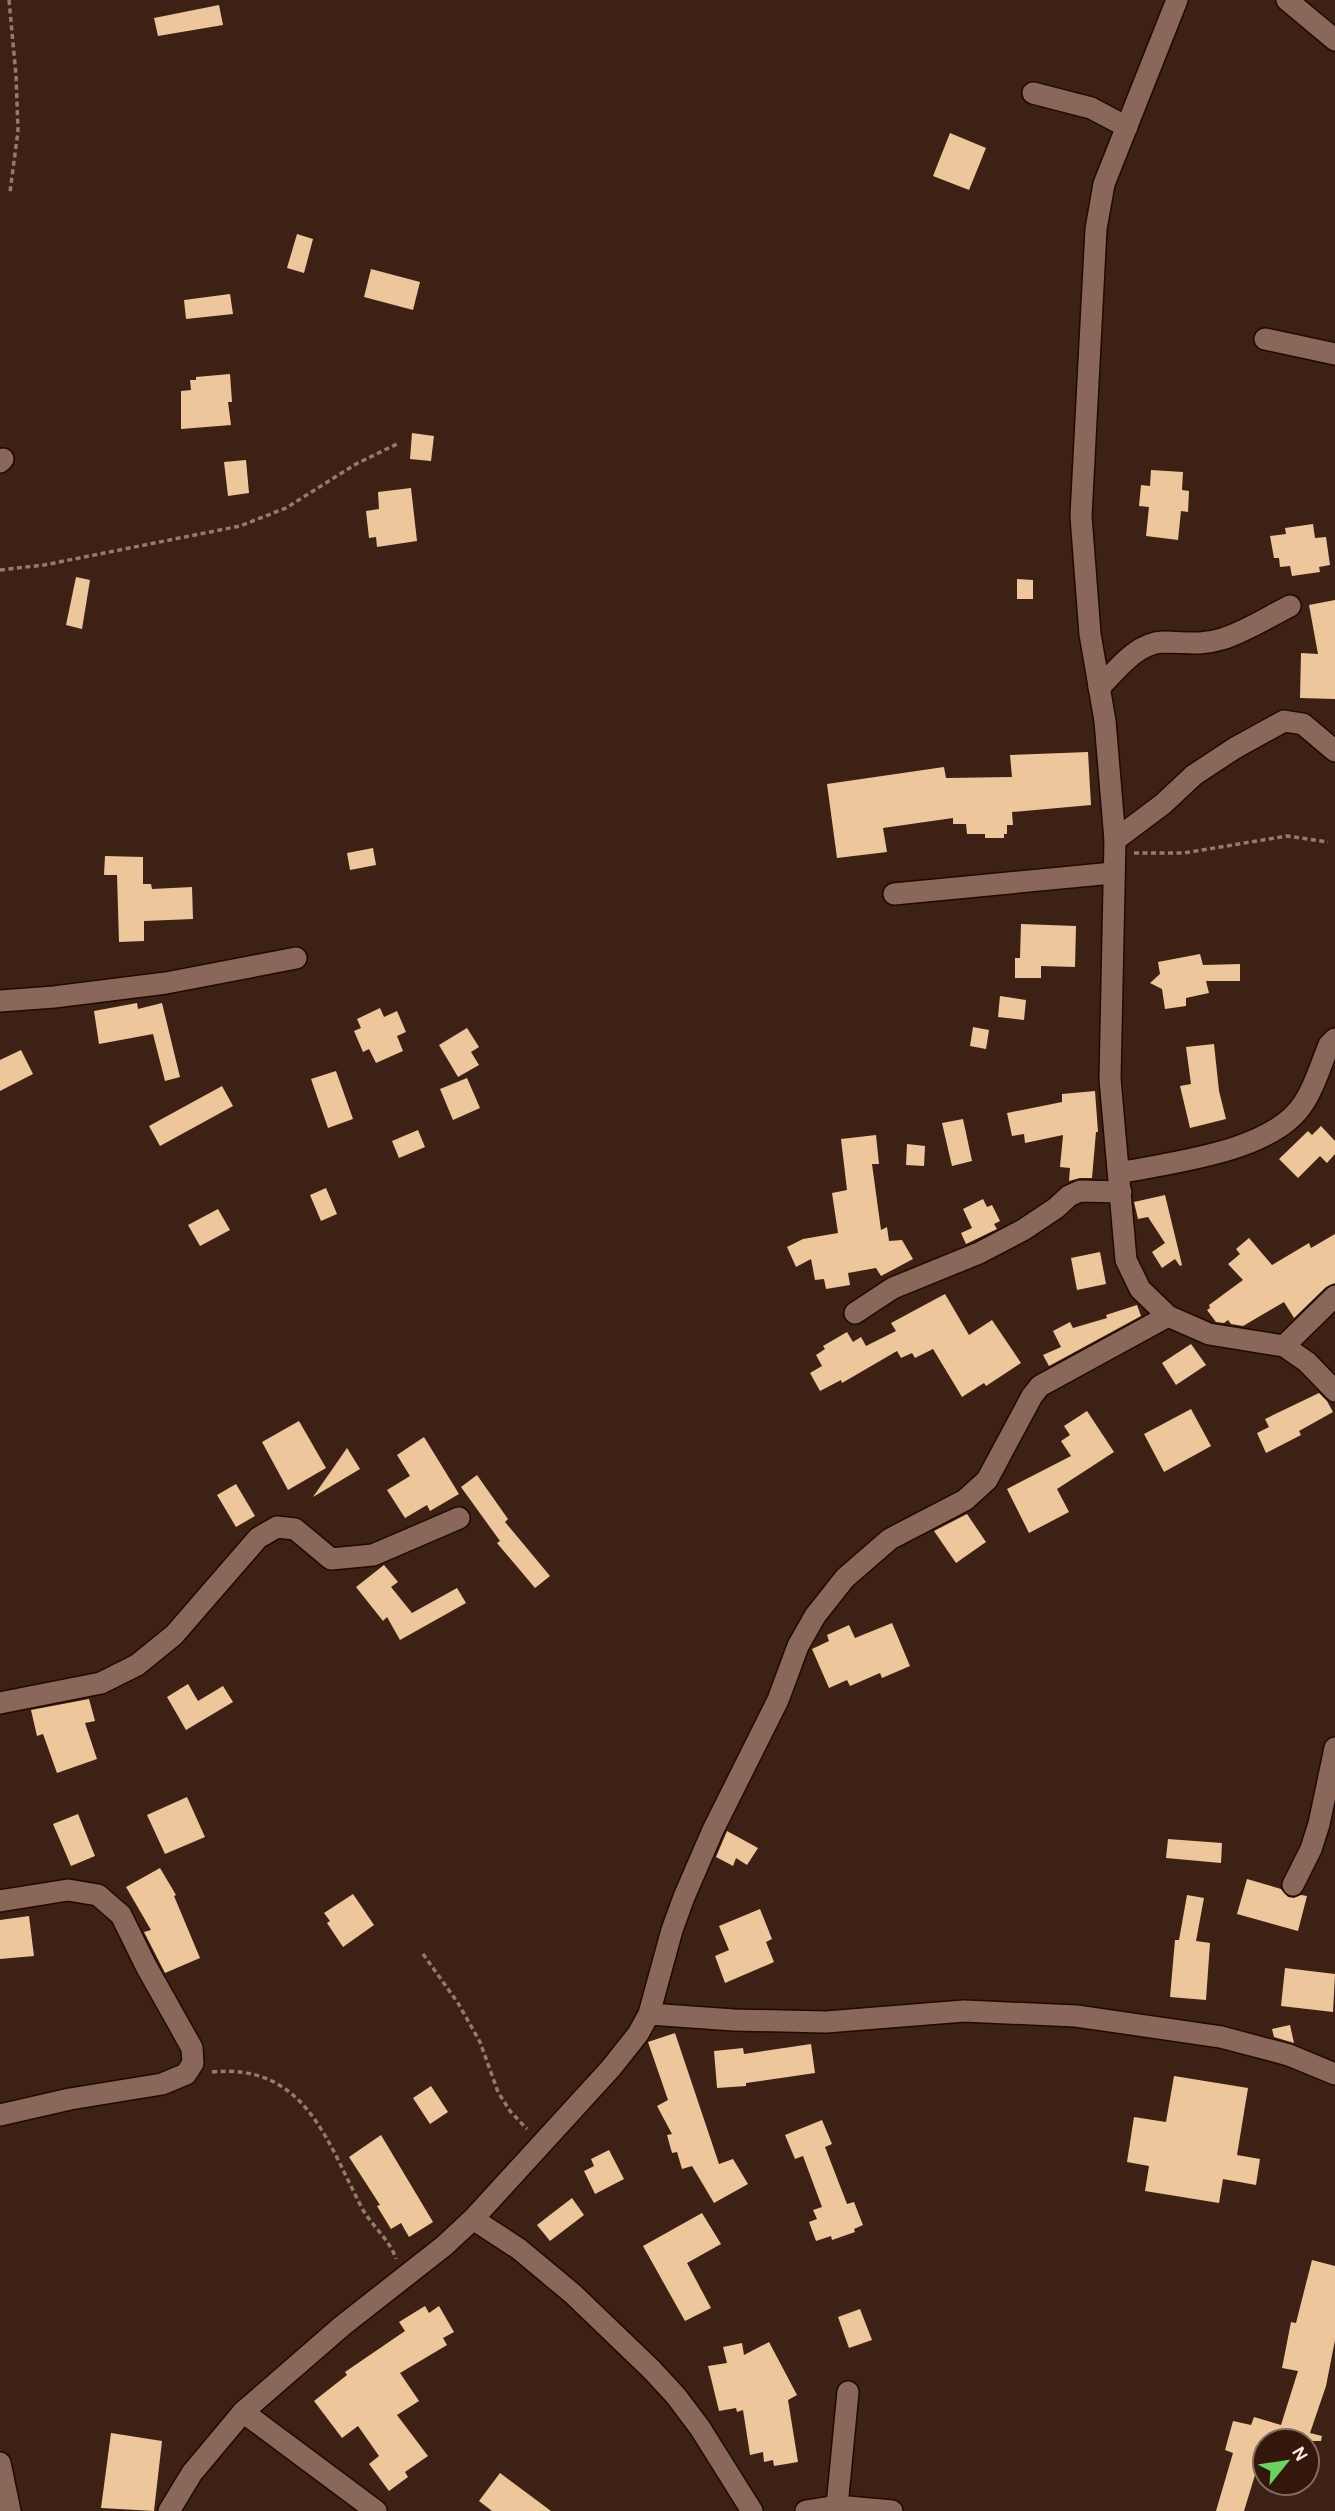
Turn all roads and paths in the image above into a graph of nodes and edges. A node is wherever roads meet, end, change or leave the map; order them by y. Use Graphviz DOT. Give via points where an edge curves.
graph roads {
  1 [pos="9,0"];
  2 [pos="1191,0"];
  3 [pos="1287,0"];
  4 [pos="1175,6"];
  5 [pos="1335,40"];
  6 [pos="1033,93"];
  7 [pos="1127,127"];
  8 [pos="9,192"];
  9 [pos="1265,339"];
  10 [pos="1335,355"];
  11 [pos="399,443"];
  12 [pos="0,570"];
  13 [pos="1290,606"];
  14 [pos="1099,688"];
  15 [pos="1335,751"];
  16 [pos="1328,842"];
  17 [pos="1114,856"];
  18 [pos="894,894"];
  19 [pos="296,958"];
  20 [pos="0,1001"];
  21 [pos="1335,1039"];
  22 [pos="1120,1183"];
  23 [pos="1335,1296"];
  24 [pos="855,1313"];
  25 [pos="1168,1315"];
  26 [pos="1283,1346"];
  27 [pos="1335,1391"];
  28 [pos="458,1518"];
  29 [pos="0,1703"];
  30 [pos="1335,1748"];
  31 [pos="1293,1885"];
  32 [pos="0,1901"];
  33 [pos="422,1954"];
  34 [pos="649,2014"];
  35 [pos="186,2074"];
  36 [pos="1335,2074"];
  37 [pos="0,2115"];
  38 [pos="541,2143"];
  39 [pos="473,2219"];
  40 [pos="401,2278"];
  41 [pos="848,2392"];
  42 [pos="243,2412"];
  43 [pos="0,2463"];
  44 [pos="0,2503"];
  45 [pos="837,2506"];
  46 [pos="10,2511"];
  47 [pos="169,2511"];
  48 [pos="376,2511"];
  49 [pos="752,2511"];
  50 [pos="806,2511"];
  51 [pos="892,2511"];
  1 -- 8 [label="path" via="18,131"];
  2 -- 4 [label="street"];
  3 -- 5 [label="street"];
  4 -- 7 [label="street"];
  6 -- 7 [label="street" via="1091,108"];
  7 -- 14 [label="street" via="1104,184 1092,289 1081,516"];
  9 -- 10 [label="street"];
  11 -- 12 [label="path" via="286,508 240,526"];
  13 -- 14 [label="street" via="1224,639 1144,646"];
  14 -- 17 [label="street"];
  15 -- 17 [label="street" via="1303,724 1284,722 1194,775"];
  16 -- 17 [label="path" via="1287,836 1184,853"];
  17 -- 18 [label="street"];
  17 -- 22 [label="street" via="1110,1079"];
  19 -- 20 [label="street" via="166,983"];
  21 -- 22 [label="street" via="1303,1104 1284,1125 1256,1142"];
  22 -- 24 [label="street" via="1069,1196 1023,1230 893,1288"];
  22 -- 25 [label="street" via="1126,1260 1140,1289"];
  23 -- 26 [label="street"];
  25 -- 26 [label="street" via="1209,1334"];
  25 -- 34 [label="street" via="1040,1386 977,1491 890,1539 845,1578 815,1616 684,1897"];
  26 -- 27 [label="street" via="1307,1362"];
  28 -- 29 [label="street" via="373,1555 331,1559 295,1529 277,1527 258,1538 174,1635 137,1665 102,1683"];
  30 -- 31 [label="street" via="1311,1849"];
  32 -- 35 [label="street" via="68,1890 98,1895 121,1915 192,2048 193,2063"];
  33 -- 38 [label="path" via="480,2042 498,2092"];
  34 -- 36 [label="street" via="826,2022 964,2011 1076,2016 1221,2036"];
  34 -- 38 [label="street" via="611,2068"];
  35 -- 37 [label="street" via="162,2084"];
  35 -- 40 [label="path" via="228,2070 265,2076 299,2098 326,2134 365,2214 395,2255"];
  38 -- 39 [label="street"];
  39 -- 40 [label="street"];
  39 -- 49 [label="street" via="519,2249 573,2294 652,2370 700,2428"];
  40 -- 42 [label="street"];
  41 -- 45 [label="street"];
  42 -- 47 [label="street" via="192,2473"];
  42 -- 48 [label="street"];
  43 -- 46 [label="street"];
  44 -- 46 [label="street"];
  45 -- 50 [label="street"];
  45 -- 51 [label="street"];
}
